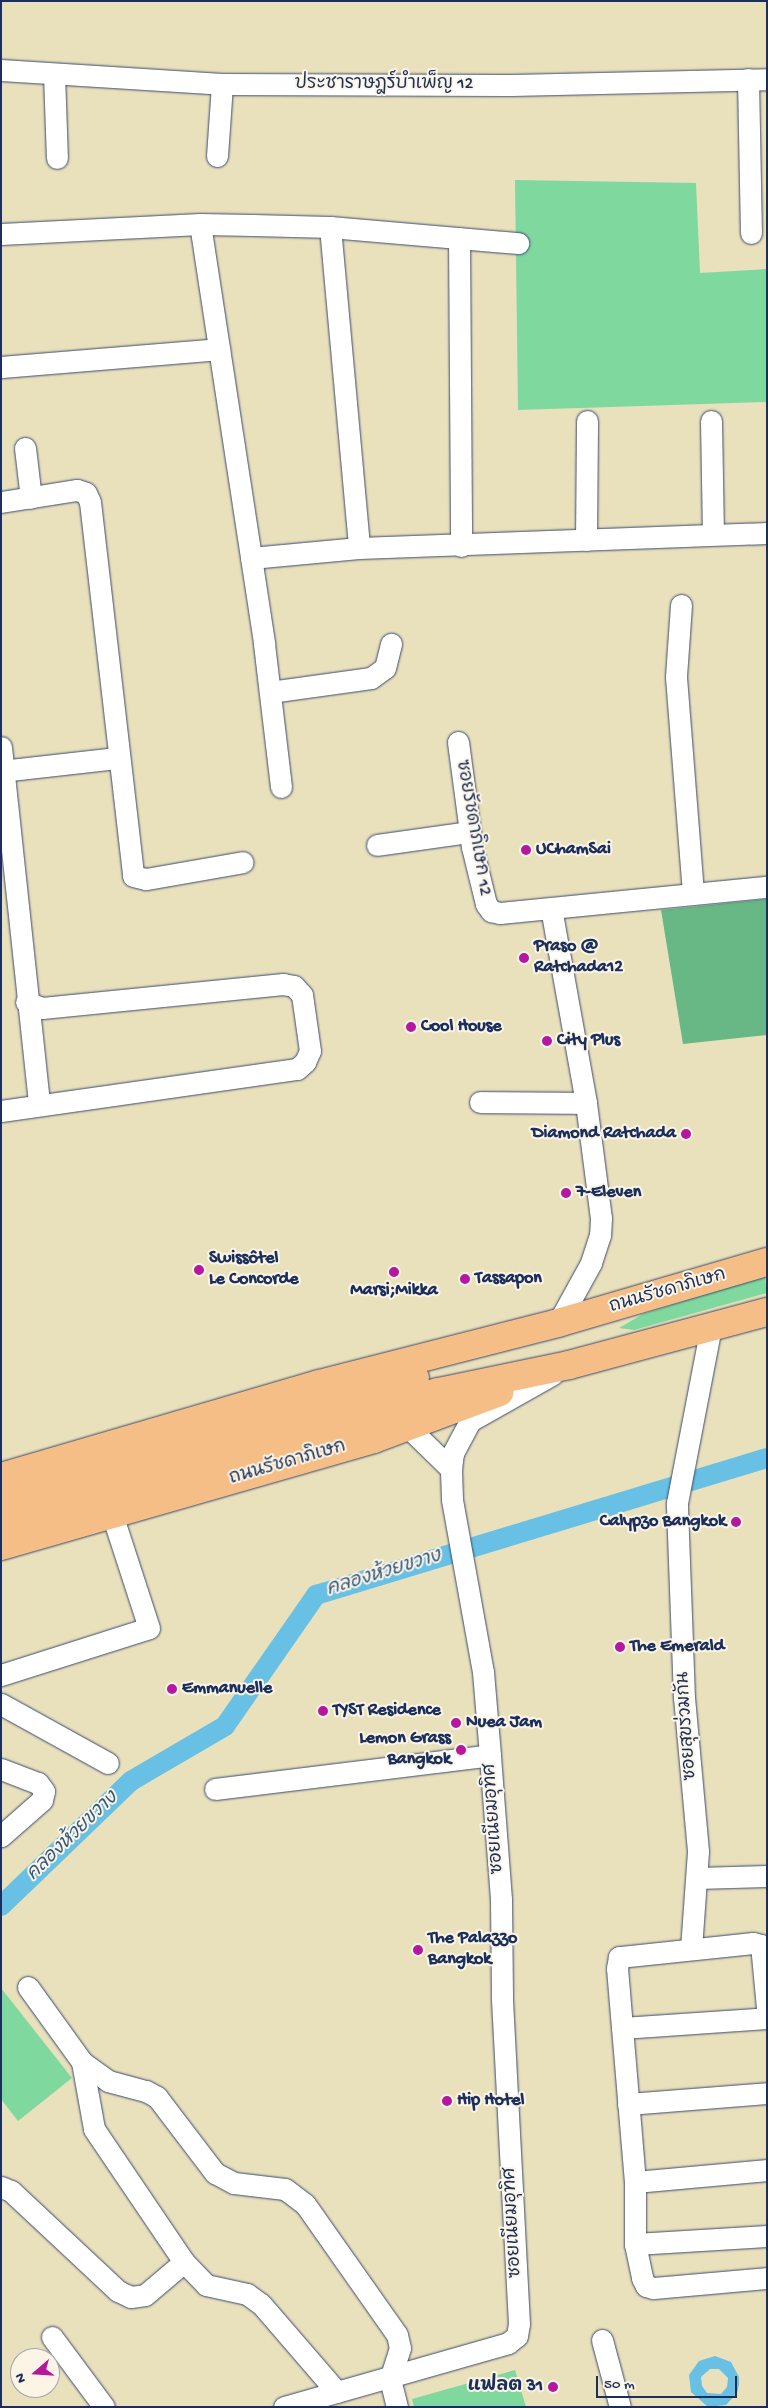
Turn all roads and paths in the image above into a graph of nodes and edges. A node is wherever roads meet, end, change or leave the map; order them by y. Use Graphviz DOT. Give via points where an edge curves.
graph roads {
  1 [pos="1,70"];
  2 [pos="54,74"];
  3 [pos="758,79"];
  4 [pos="222,84"];
  5 [pos="217,156"];
  6 [pos="57,158"];
  7 [pos="200,224"];
  8 [pos="330,227"];
  9 [pos="750,233"];
  10 [pos="1,234"];
  11 [pos="459,238"];
  12 [pos="518,243"];
  13 [pos="219,349"];
  14 [pos="1,367"];
  15 [pos="587,421"];
  16 [pos="711,421"];
  17 [pos="25,448"];
  18 [pos="31,498"];
  19 [pos="1,502"];
  20 [pos="767,533"];
  21 [pos="713,534"];
  22 [pos="586,540"];
  23 [pos="460,546"];
  24 [pos="359,548"];
  25 [pos="250,558"];
  26 [pos="681,605"];
  27 [pos="391,644"];
  28 [pos="270,692"];
  29 [pos="458,742"];
  30 [pos="1,747"];
  31 [pos="118,758"];
  32 [pos="3,771"];
  33 [pos="281,787"];
  34 [pos="470,832"];
  35 [pos="376,845"];
  36 [pos="243,862"];
  37 [pos="767,886"];
  38 [pos="692,893"];
  39 [pos="551,908"];
  40 [pos="26,1002"];
  41 [pos="480,1102"];
  42 [pos="586,1102"];
  43 [pos="39,1104"];
  44 [pos="1,1111"];
  45 [pos="767,1262"];
  46 [pos="767,1312"];
  47 [pos="563,1321"];
  48 [pos="711,1327"];
  49 [pos="569,1365"];
  50 [pos="408,1427"];
  51 [pos="451,1469"];
  52 [pos="1,1477"];
  53 [pos="1,1498"];
  54 [pos="112,1514"];
  55 [pos="1,1519"];
  56 [pos="1,1546"];
  57 [pos="1,1675"];
  58 [pos="1,1704"];
  59 [pos="490,1755"];
  60 [pos="108,1763"];
  61 [pos="1,1769"];
  62 [pos="215,1789"];
  63 [pos="1,1836"];
  64 [pos="767,1876"];
  65 [pos="697,1878"];
  66 [pos="691,1949"];
  67 [pos="28,1987"];
  68 [pos="767,2008"];
  69 [pos="767,2018"];
  70 [pos="622,2028"];
  71 [pos="82,2062"];
  72 [pos="767,2093"];
  73 [pos="628,2104"];
  74 [pos="767,2170"];
  75 [pos="635,2182"];
  76 [pos="1,2186"];
  77 [pos="767,2236"];
  78 [pos="634,2244"];
  79 [pos="184,2262"];
  80 [pos="767,2278"];
  81 [pos="52,2337"];
  82 [pos="602,2340"];
  83 [pos="390,2379"];
  84 [pos="337,2392"];
  85 [pos="104,2407"];
  86 [pos="284,2407"];
  87 [pos="398,2407"];
  88 [pos="620,2407"];
  1 -- 2 [label="street, ประชาราษฎร์บำเพ็ญ 12"];
  2 -- 4 [label="street, ประชาราษฎร์บำเพ็ญ 12"];
  2 -- 6 [label="street"];
  3 -- 4 [label="street, ประชาราษฎร์บำเพ็ญ 12" via="512,85"];
  3 -- 9 [label="street"];
  4 -- 5 [label="street"];
  7 -- 8 [label="street"];
  7 -- 10 [label="street"];
  7 -- 13 [label="street"];
  8 -- 11 [label="street"];
  8 -- 24 [label="street"];
  11 -- 12 [label="street"];
  11 -- 23 [label="street"];
  13 -- 14 [label="street"];
  13 -- 25 [label="street"];
  15 -- 22 [label="street"];
  16 -- 21 [label="street"];
  17 -- 18 [label="street"];
  18 -- 19 [label="street"];
  18 -- 31 [label="street" via="77,490 86,493 90,502"];
  20 -- 21 [label="street"];
  21 -- 22 [label="street"];
  22 -- 23 [label="street"];
  23 -- 24 [label="street"];
  24 -- 25 [label="street"];
  25 -- 28 [label="street"];
  26 -- 38 [label="street" via="676,677"];
  27 -- 28 [label="street" via="385,668 370,678"];
  28 -- 33 [label="street"];
  29 -- 34 [label="street, ซอยรัชดาภิเษก 12"];
  30 -- 32 [label="street"];
  31 -- 32 [label="street"];
  31 -- 36 [label="street" via="133,876 146,878"];
  32 -- 40 [label="street"];
  34 -- 35 [label="street"];
  34 -- 39 [label="street, ซอยรัชดาภิเษก 12" via="486,904 491,911"];
  37 -- 38 [label="street, ซอยรัชดาภิเษก 12"];
  38 -- 39 [label="street, ซอยรัชดาภิเษก 12"];
  39 -- 42 [label="street"];
  40 -- 43 [label="street"];
  40 -- 43 [label="street" via="42,1008 289,984 302,995 310,1051 306,1062 297,1069"];
  41 -- 42 [label="street"];
  42 -- 47 [label="street" via="601,1218 600,1235 591,1263"];
  43 -- 44 [label="street"];
  45 -- 47 [label="main road, ถนนรัชดาภิเษก"];
  46 -- 48 [label="main road, ถนนรัชดาภิเษก"];
  47 -- 52 [label="main road, ถนนรัชดาภิเษก" via="319,1384"];
  47 -- 53 [label="main road, ถนนรัชดาภิเษก" via="434,1373"];
  48 -- 49 [label="main road, ถนนรัชดาภิเษก"];
  48 -- 65 [label="street, ซอยสุขร่วมกัน" via="677,1503 684,1698 698,1851"];
  49 -- 50 [label="main road, ถนนรัชดาภิเษก"];
  49 -- 51 [label="street, ซอยเนียมอุทิศ" via="470,1421 453,1453"];
  49 -- 55 [label="main road, ถนนรัชดาภิเษก" via="439,1392"];
  50 -- 51 [label="street"];
  50 -- 54 [label="main road, ถนนรัชดาภิเษก"];
  51 -- 59 [label="street, ซอยเนียมอุทิศ" via="452,1498 483,1672"];
  54 -- 56 [label="main road, ถนนรัชดาภิเษก"];
  54 -- 57 [label="street" via="149,1628"];
  58 -- 60 [label="street"];
  59 -- 62 [label="street"];
  59 -- 83 [label="street, ซอยเนียมอุทิศ" via="501,1899 502,1996 520,2324 517,2336 508,2343"];
  61 -- 63 [label="street" via="38,1783 44,1791 42,1800"];
  64 -- 65 [label="street"];
  65 -- 66 [label="street, ซอยสุขร่วมกัน"];
  66 -- 68 [label="street" via="752,1943 761,1945"];
  66 -- 70 [label="street" via="620,1957 616,1968"];
  67 -- 71 [label="street"];
  69 -- 70 [label="street"];
  70 -- 73 [label="street"];
  71 -- 79 [label="street" via="94,2129"];
  71 -- 83 [label="street" via="108,2081 146,2091 156,2097 215,2173 234,2183 285,2189 301,2199 397,2335 400,2348"];
  72 -- 73 [label="street"];
  73 -- 75 [label="street"];
  74 -- 75 [label="street"];
  75 -- 78 [label="street"];
  76 -- 79 [label="street" via="11,2190 118,2291 132,2296 145,2295"];
  77 -- 78 [label="street"];
  78 -- 80 [label="street" via="642,2278 646,2286 653,2288"];
  79 -- 84 [label="street" via="206,2285 247,2294 261,2304"];
  81 -- 85 [label="street"];
  82 -- 88 [label="street"];
  83 -- 84 [label="street"];
  83 -- 87 [label="street"];
  84 -- 86 [label="street"];
}
